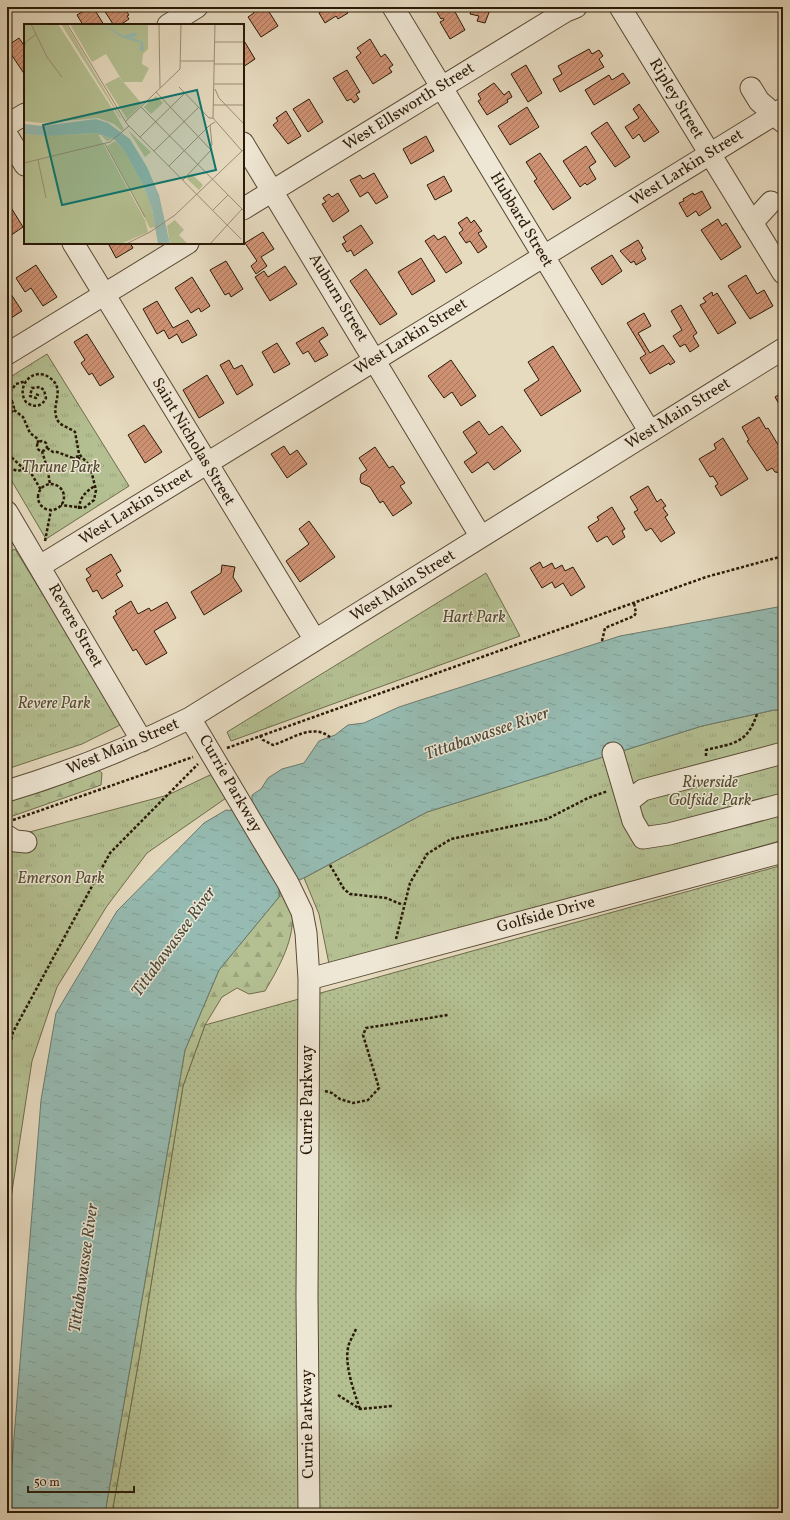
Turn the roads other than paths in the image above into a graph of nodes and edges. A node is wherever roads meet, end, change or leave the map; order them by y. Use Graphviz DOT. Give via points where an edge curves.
graph roads {
  1 [pos="197,7"];
  2 [pos="393,7"];
  3 [pos="620,7"];
  4 [pos="569,8"];
  5 [pos="171,24"];
  6 [pos="441,87"];
  7 [pos="751,88"];
  8 [pos="24,115"];
  9 [pos="780,115"];
  10 [pos="7,125"];
  11 [pos="7,135"];
  12 [pos="244,145"];
  13 [pos="709,154"];
  14 [pos="24,163"];
  15 [pos="272,190"];
  16 [pos="771,202"];
  17 [pos="244,208"];
  18 [pos="752,223"];
  19 [pos="74,244"];
  20 [pos="186,244"];
  21 [pos="543,256"];
  22 [pos="783,273"];
  23 [pos="104,295"];
  24 [pos="783,349"];
  25 [pos="7,354"];
  26 [pos="375,359"];
  27 [pos="650,432"];
  28 [pos="206,463"];
  29 [pos="7,512"];
  30 [pos="481,537"];
  31 [pos="40,566"];
  32 [pos="315,640"];
  33 [pos="190,718"];
  34 [pos="142,741"];
  35 [pos="783,752"];
  36 [pos="613,753"];
  37 [pos="7,791"];
  38 [pos="626,794"];
  39 [pos="783,804"];
  40 [pos="783,852"];
  41 [pos="309,979"];
  42 [pos="309,1513"];
  1 -- 5 [label="street"];
  2 -- 6 [label="street, Hubbard Street"];
  3 -- 13 [label="street, Ripley Street"];
  4 -- 6 [label="street, West Ellsworth Street"];
  6 -- 15 [label="street, West Ellsworth Street"];
  6 -- 21 [label="street, Hubbard Street"];
  7 -- 9 [label="street" via="759,101"];
  8 -- 10 [label="street"];
  9 -- 13 [label="street, West Larkin Street"];
  11 -- 14 [label="street"];
  12 -- 15 [label="street, Auburn Street"];
  13 -- 18 [label="street, Ripley Street"];
  13 -- 21 [label="street, West Larkin Street"];
  15 -- 17 [label="street, West Ellsworth Street"];
  15 -- 26 [label="street, Auburn Street"];
  16 -- 18 [label="street"];
  18 -- 22 [label="street, Ripley Street"];
  19 -- 23 [label="street, Saint Nicholas Street"];
  20 -- 23 [label="street"];
  21 -- 26 [label="street, West Larkin Street"];
  21 -- 27 [label="street, Hubbard Street"];
  23 -- 25 [label="street"];
  23 -- 28 [label="street, Saint Nicholas Street"];
  24 -- 27 [label="street, West Main Street"];
  26 -- 28 [label="street, West Larkin Street"];
  26 -- 30 [label="street, Auburn Street"];
  27 -- 30 [label="street, West Main Street"];
  28 -- 31 [label="street, West Larkin Street"];
  28 -- 32 [label="street, Saint Nicholas Street"];
  29 -- 31 [label="street, Revere Street"];
  30 -- 32 [label="street, West Main Street"];
  31 -- 34 [label="street, Revere Street"];
  32 -- 33 [label="street, West Main Street"];
  33 -- 34 [label="street, West Main Street"];
  33 -- 41 [label="street, Currie Parkway" via="288,883 302,912"];
  34 -- 37 [label="street, West Main Street" via="61,774"];
  35 -- 38 [label="street"];
  36 -- 38 [label="street"];
  38 -- 39 [label="street" via="633,821 643,838 669,834"];
  40 -- 41 [label="street, Golfside Drive"];
  41 -- 42 [label="street, Currie Parkway"];
}
